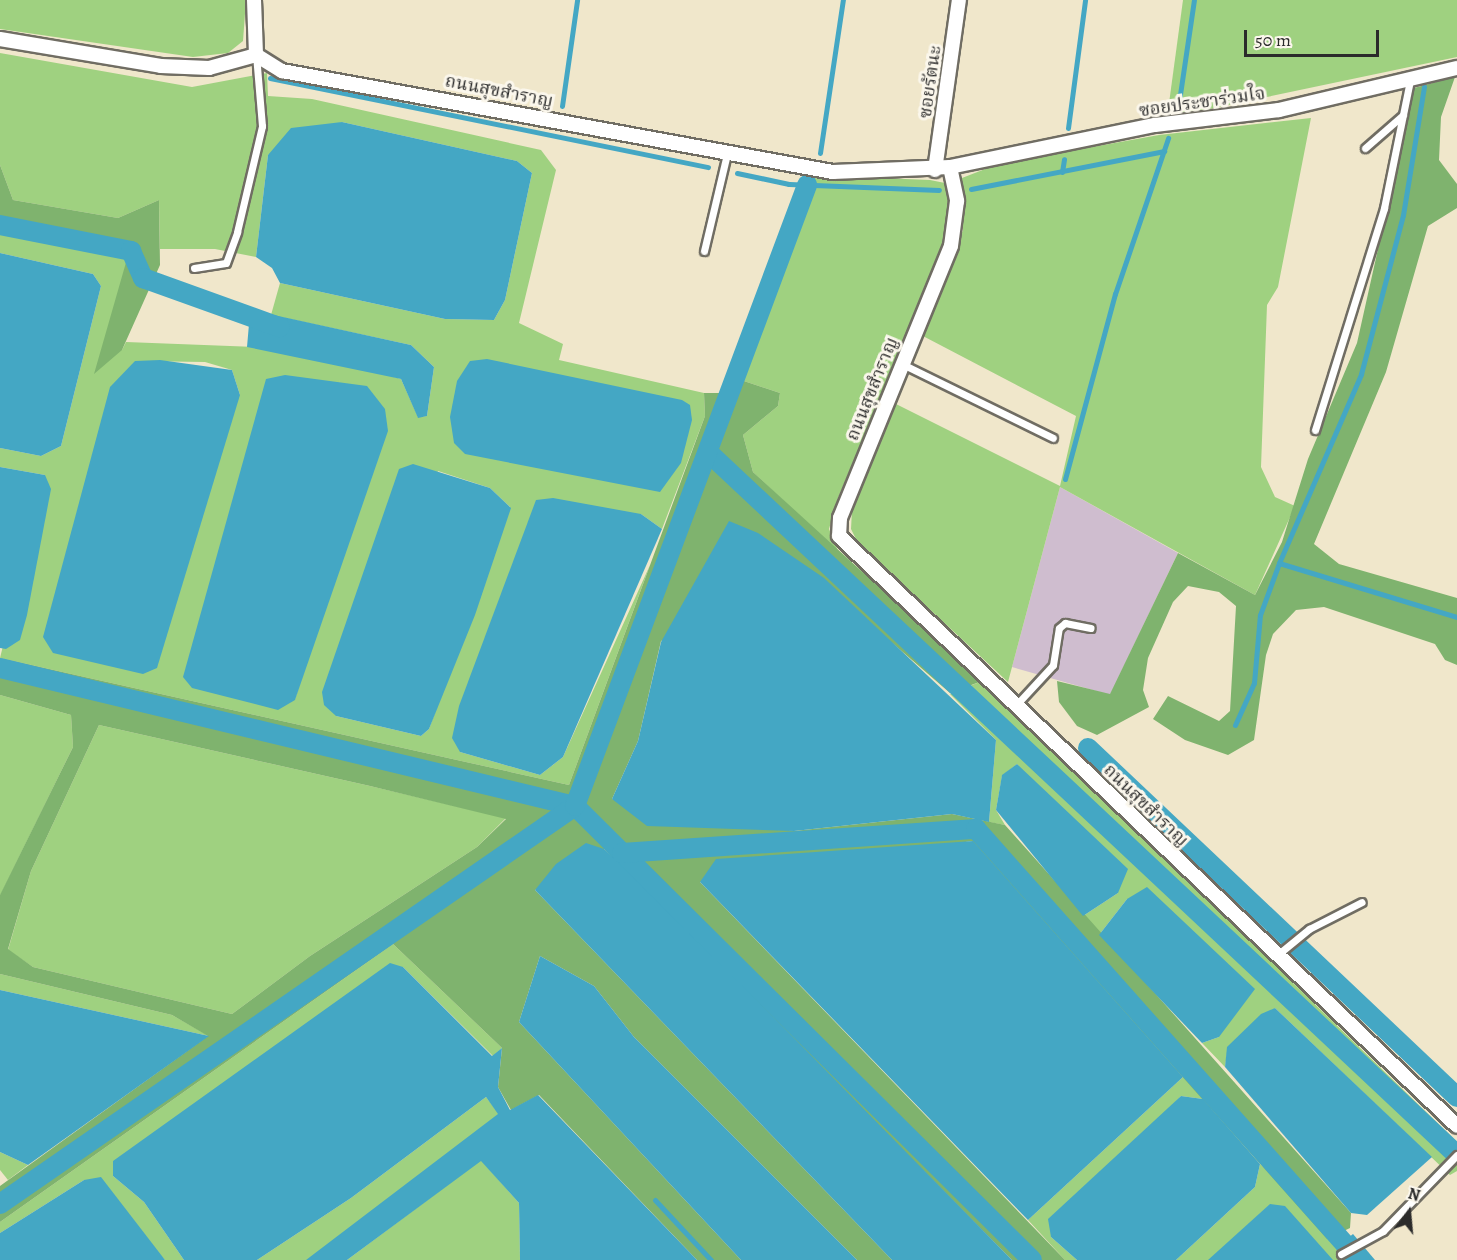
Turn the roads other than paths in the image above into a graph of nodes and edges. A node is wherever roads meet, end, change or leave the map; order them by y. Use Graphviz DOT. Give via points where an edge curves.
graph roads {
  1 [pos="254,0"];
  2 [pos="959,0"];
  3 [pos="0,39"];
  4 [pos="256,55"];
  5 [pos="1457,68"];
  6 [pos="1410,80"];
  7 [pos="1403,115"];
  8 [pos="1365,148"];
  9 [pos="727,154"];
  10 [pos="950,167"];
  11 [pos="935,170"];
  12 [pos="704,250"];
  13 [pos="194,268"];
  14 [pos="901,364"];
  15 [pos="1315,430"];
  16 [pos="1053,438"];
  17 [pos="1091,628"];
  18 [pos="1017,704"];
  19 [pos="1362,902"];
  20 [pos="1276,956"];
  21 [pos="1457,1126"];
  22 [pos="1457,1155"];
  23 [pos="1341,1254"];
  1 -- 4 [label="street"];
  2 -- 11 [label="street, ซอยรัตนะ"];
  3 -- 4 [label="street" via="160,66 209,68"];
  4 -- 9 [label="street, ถนนสุขสำราญ" via="282,71"];
  4 -- 13 [label="lane" via="262,126 237,232 226,263"];
  5 -- 6 [label="street, ซอยประชาร่วมใจ"];
  6 -- 7 [label="lane"];
  6 -- 10 [label="street, ซอยประชาร่วมใจ" via="1279,110 1155,126"];
  7 -- 8 [label="lane"];
  7 -- 15 [label="lane" via="1384,208"];
  9 -- 11 [label="street, ถนนสุขสำราญ" via="833,172"];
  9 -- 12 [label="lane"];
  10 -- 11 [label="street, ถนนสุขสำราญ"];
  10 -- 14 [label="street, ถนนสุขสำราญ" via="957,201 951,246"];
  14 -- 16 [label="lane"];
  14 -- 18 [label="street, ถนนสุขสำราญ" via="840,518 840,536"];
  17 -- 18 [label="lane" via="1065,623 1059,628 1053,665"];
  18 -- 20 [label="street, ถนนสุขสำราญ"];
  19 -- 20 [label="lane" via="1309,929"];
  20 -- 21 [label="street, ถนนสุขสำราญ"];
  22 -- 23 [label="lane" via="1389,1226"];
}
